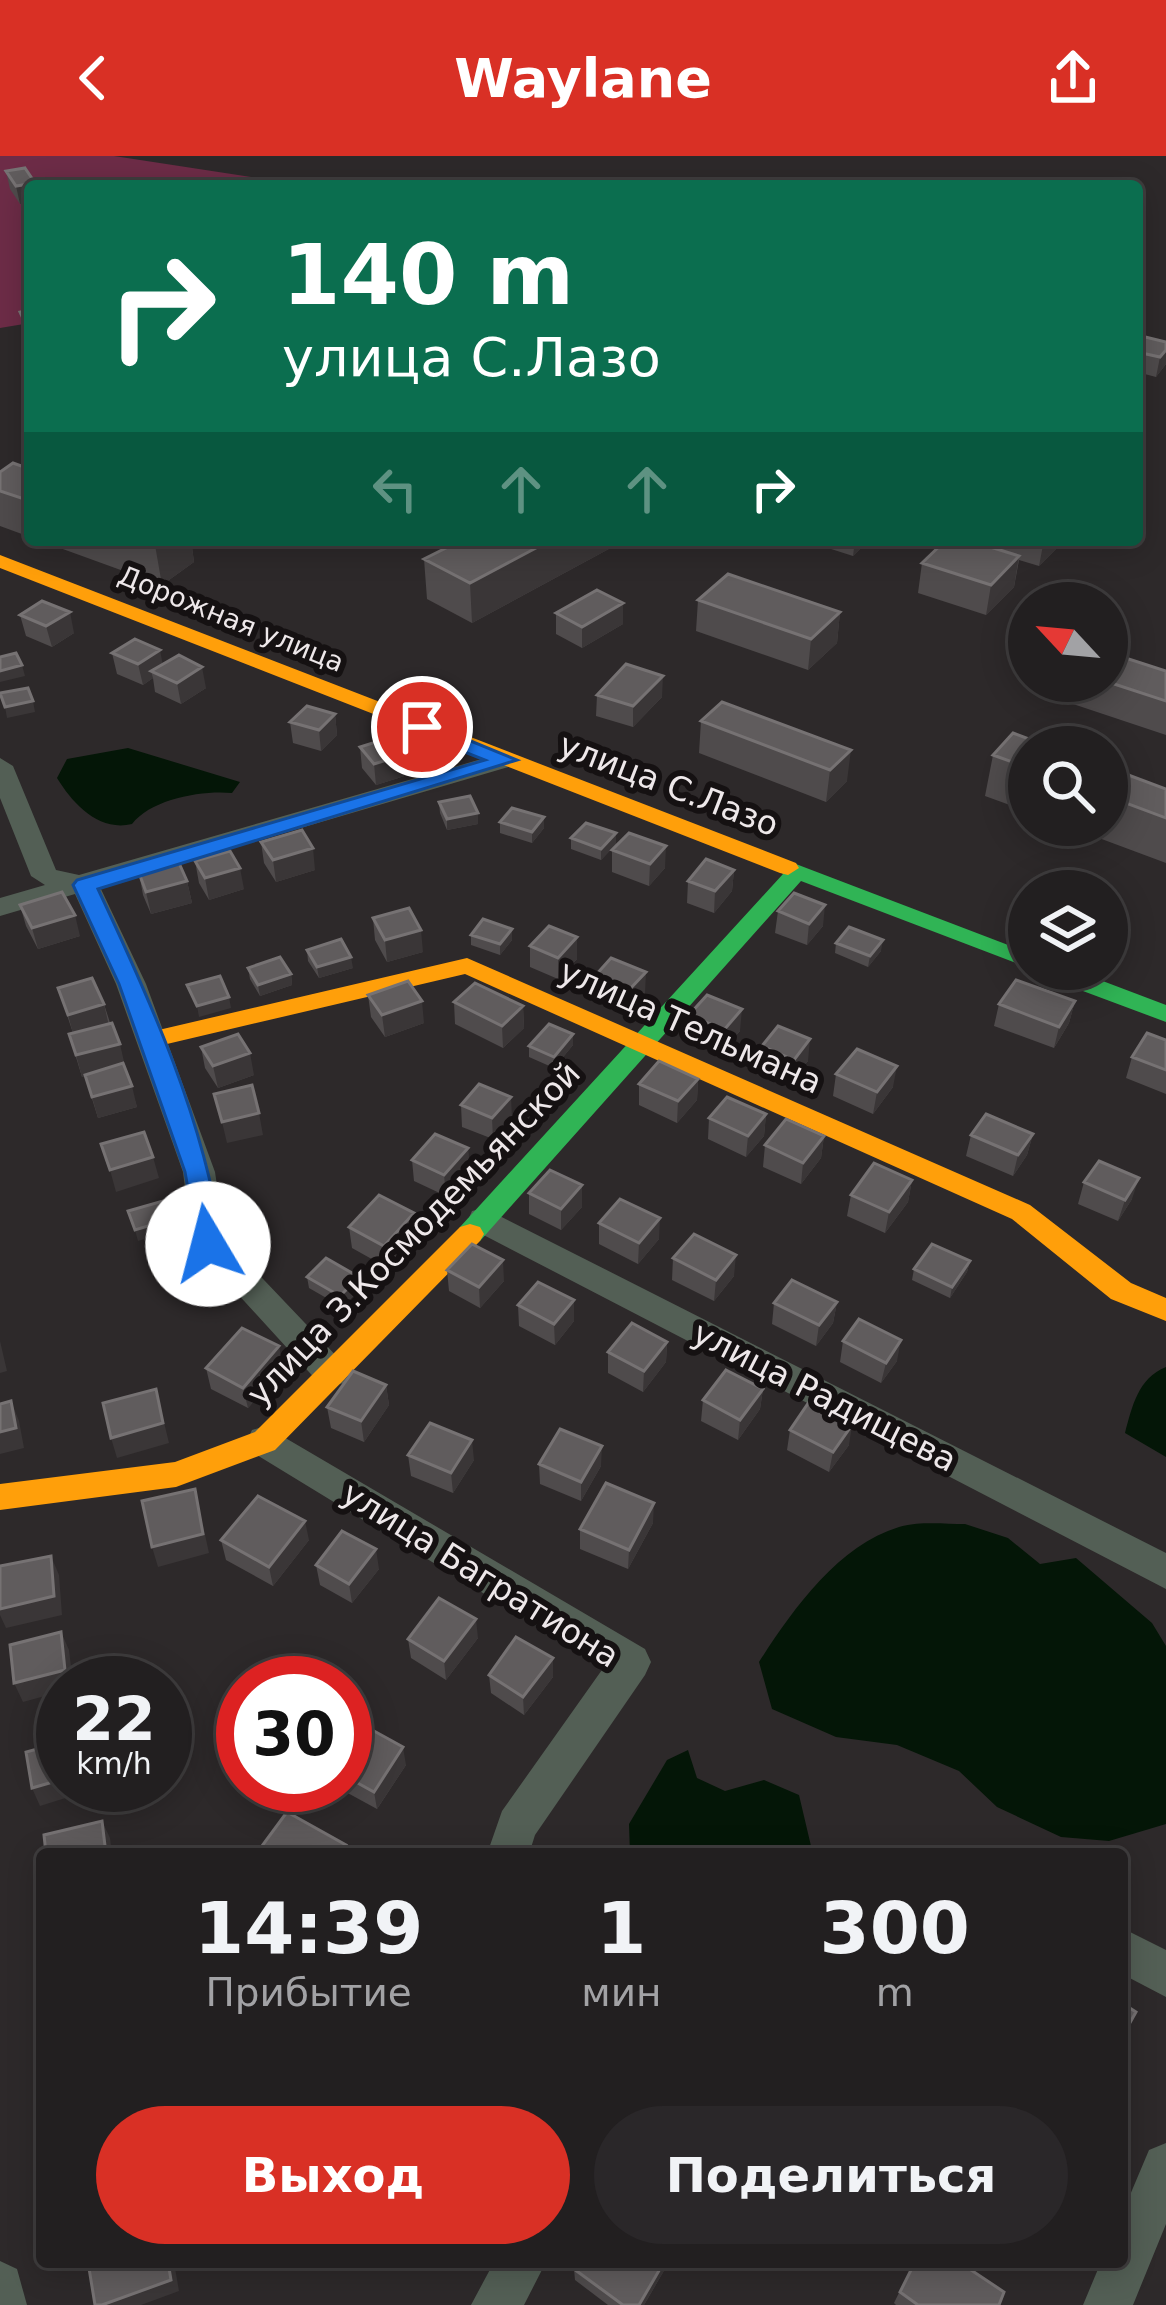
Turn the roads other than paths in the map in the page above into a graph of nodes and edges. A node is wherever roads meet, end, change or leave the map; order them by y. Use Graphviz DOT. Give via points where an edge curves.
graph roads {
  1 [pos="0,561"];
  2 [pos="506,760"];
  3 [pos="0,766"];
  4 [pos="797,872"];
  5 [pos="85,885"];
  6 [pos="0,907"];
  7 [pos="1008,954"];
  8 [pos="1103,990"];
  9 [pos="1166,1014"];
  10 [pos="151,1040"];
  11 [pos="642,1043"];
  12 [pos="484,1220"];
  13 [pos="1166,1310"];
  14 [pos="331,1373"];
  15 [pos="265,1441"];
  16 [pos="0,1497"];
  17 [pos="1166,1572"];
  18 [pos="510,1848"];
  19 [pos="1128,1953"];
  20 [pos="1166,1975"];
  21 [pos="1166,2167"];
  22 [pos="1128,2257"];
  23 [pos="518,2268"];
  24 [pos="1124,2268"];
  25 [pos="0,2286"];
  26 [pos="2,2305"];
  27 [pos="496,2305"];
  28 [pos="1108,2305"];
  1 -- 2 [label="street, Дорожная улица"];
  2 -- 4 [label="street, улица С.Лазо"];
  2 -- 5 [label="street, улица С.Лазо"];
  3 -- 5 [label="street" via="45,876"];
  4 -- 7 [label="street, улица С.Лазо"];
  4 -- 11 [label="street, улица З.Космодемьянской"];
  5 -- 6 [label="street, улица С.Лазо"];
  5 -- 10 [label="street"];
  8 -- 9 [label="street"];
  10 -- 11 [label="street, улица Тельмана" via="467,966"];
  10 -- 14 [label="street" via="199,1172 208,1244"];
  11 -- 12 [label="street, улица З.Космодемьянской"];
  11 -- 13 [label="street, улица Тельмана" via="1021,1212 1121,1291"];
  12 -- 14 [label="street, улица З.Космодемьянской"];
  12 -- 17 [label="street, улица Радищева"];
  14 -- 15 [label="street, улица З.Космодемьянской"];
  15 -- 16 [label="street, улица З.Космодемьянской" via="176,1474"];
  15 -- 18 [label="street, улица Багратиона" via="631,1662 517,1825"];
  19 -- 20 [label="street"];
  21 -- 22 [label="street"];
  23 -- 27 [label="street"];
  24 -- 28 [label="street"];
  25 -- 26 [label="street"];
}
